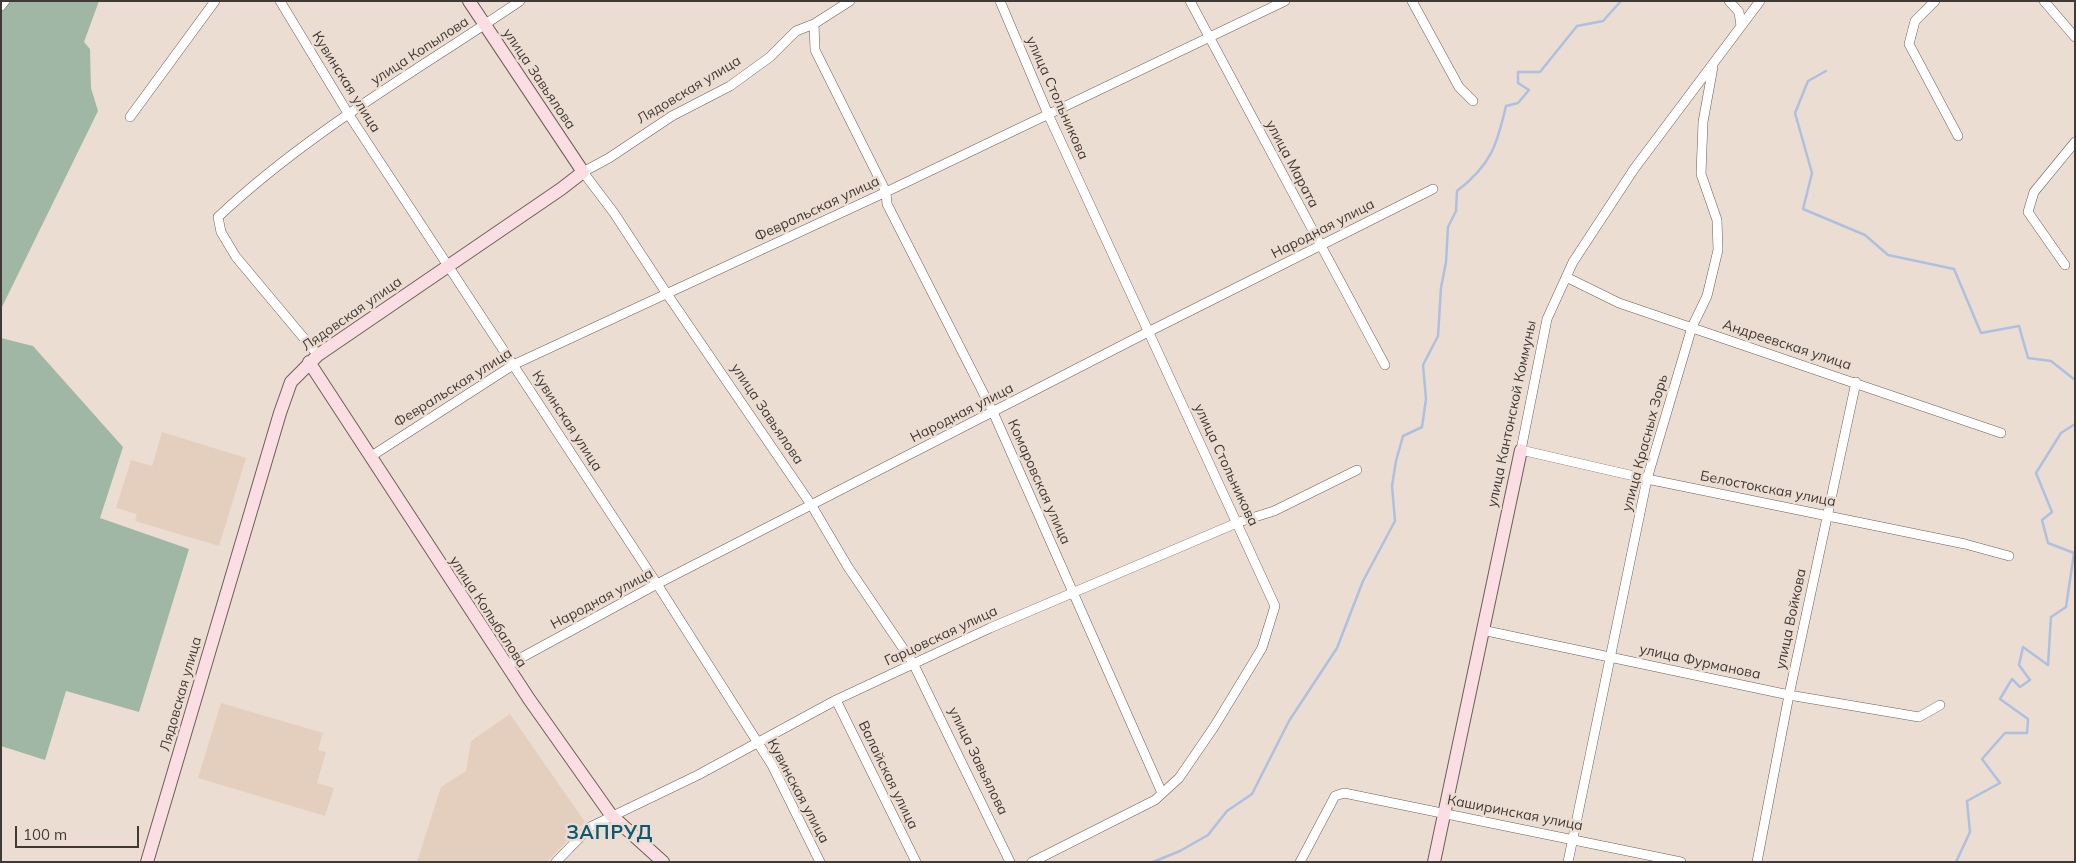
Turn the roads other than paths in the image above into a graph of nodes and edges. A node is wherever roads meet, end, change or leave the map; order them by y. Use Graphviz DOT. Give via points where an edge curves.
graph roads {
  1 [pos="5,1"];
  2 [pos="215,1"];
  3 [pos="280,1"];
  4 [pos="468,1"];
  5 [pos="520,1"];
  6 [pos="850,1"];
  7 [pos="1000,1"];
  8 [pos="1190,1"];
  9 [pos="1285,1"];
  10 [pos="1412,1"];
  11 [pos="1729,1"];
  12 [pos="1760,1"];
  13 [pos="1935,1"];
  14 [pos="2044,1"];
  15 [pos="1,6"];
  16 [pos="814,24"];
  17 [pos="484,25"];
  18 [pos="1741,26"];
  19 [pos="2075,37"];
  20 [pos="1208,38"];
  21 [pos="1713,64"];
  22 [pos="1473,101"];
  23 [pos="1048,114"];
  24 [pos="349,115"];
  25 [pos="130,117"];
  26 [pos="1958,136"];
  27 [pos="2075,142"];
  28 [pos="583,172"];
  29 [pos="1433,189"];
  30 [pos="886,192"];
  31 [pos="218,217"];
  32 [pos="1321,245"];
  33 [pos="2065,265"];
  34 [pos="446,266"];
  35 [pos="1566,278"];
  36 [pos="667,294"];
  37 [pos="1692,328"];
  38 [pos="1148,332"];
  39 [pos="314,358"];
  40 [pos="513,365"];
  41 [pos="1385,365"];
  42 [pos="1856,382"];
  43 [pos="993,412"];
  44 [pos="2002,433"];
  45 [pos="1521,450"];
  46 [pos="370,457"];
  47 [pos="1357,470"];
  48 [pos="1647,479"];
  49 [pos="812,506"];
  50 [pos="1827,514"];
  51 [pos="1238,522"];
  52 [pos="2009,556"];
  53 [pos="657,584"];
  54 [pos="1074,593"];
  55 [pos="1482,630"];
  56 [pos="1611,658"];
  57 [pos="913,663"];
  58 [pos="506,666"];
  59 [pos="1789,696"];
  60 [pos="836,700"];
  61 [pos="1940,705"];
  62 [pos="757,742"];
  63 [pos="1162,793"];
  64 [pos="1443,813"];
  65 [pos="611,815"];
  66 [pos="1573,839"];
  67 [pos="147,862"];
  68 [pos="556,862"];
  69 [pos="663,862"];
  70 [pos="820,862"];
  71 [pos="916,862"];
  72 [pos="1010,862"];
  73 [pos="1032,862"];
  74 [pos="1300,862"];
  75 [pos="1434,862"];
  76 [pos="1568,862"];
  77 [pos="1682,862"];
  78 [pos="1757,862"];
  1 -- 15 [label="street"];
  2 -- 25 [label="street"];
  3 -- 24 [label="street, Кувинская улица"];
  4 -- 17 [label="main road, улица Завьялова"];
  5 -- 17 [label="street, улица Копылова"];
  6 -- 16 [label="street, Лядовская улица"];
  7 -- 23 [label="street, улица Стольникова"];
  8 -- 20 [label="street, улица Марата"];
  9 -- 20 [label="street, Февральская улица"];
  10 -- 22 [label="street" via="1458,87"];
  11 -- 18 [label="street" via="1739,12"];
  12 -- 18 [label="street, улица Кантонской Коммуны"];
  13 -- 26 [label="street" via="1915,21 1909,44"];
  14 -- 19 [label="street"];
  16 -- 28 [label="street, Лядовская улица" via="796,31 770,57 730,86 672,116"];
  16 -- 30 [label="street, Комаровская улица" via="815,50"];
  17 -- 24 [label="street, улица Копылова"];
  17 -- 28 [label="main road, улица Завьялова"];
  18 -- 21 [label="street, улица Кантонской Коммуны"];
  20 -- 23 [label="street, Февральская улица"];
  20 -- 32 [label="street, улица Марата"];
  21 -- 35 [label="street, улица Кантонской Коммуны" via="1634,168"];
  21 -- 37 [label="street, улица Красных Зорь" via="1703,122 1701,174 1717,220 1718,250 1707,296"];
  23 -- 30 [label="street, Февральская улица"];
  23 -- 38 [label="street, улица Стольникова"];
  24 -- 31 [label="street, улица Копылова" via="252,185"];
  24 -- 34 [label="street, Кувинская улица"];
  27 -- 33 [label="street" via="2034,192 2028,212"];
  28 -- 34 [label="main road, Лядовская улица"];
  28 -- 36 [label="street, улица Завьялова"];
  29 -- 32 [label="street, Народная улица"];
  30 -- 36 [label="street, Февральская улица"];
  30 -- 43 [label="street, Комаровская улица" via="887,204"];
  31 -- 39 [label="street, улица Колыбалова" via="221,232 236,257"];
  32 -- 38 [label="street, Народная улица"];
  32 -- 41 [label="street, улица Марата"];
  34 -- 39 [label="main road, Лядовская улица"];
  34 -- 40 [label="street, Кувинская улица"];
  35 -- 37 [label="street, Андреевская улица" via="1619,303"];
  35 -- 45 [label="street, улица Кантонской Коммуны" via="1547,319"];
  36 -- 40 [label="street, Февральская улица"];
  36 -- 49 [label="street, улица Завьялова"];
  37 -- 42 [label="street, Андреевская улица"];
  37 -- 48 [label="street, улица Красных Зорь"];
  38 -- 43 [label="street, Народная улица"];
  38 -- 51 [label="street, улица Стольникова"];
  39 -- 46 [label="main road, улица Колыбалова"];
  39 -- 67 [label="main road, Лядовская улица" via="291,382 280,413"];
  40 -- 46 [label="street, Февральская улица"];
  40 -- 53 [label="street, Кувинская улица"];
  42 -- 44 [label="street, Андреевская улица"];
  42 -- 50 [label="street, улица Войкова"];
  43 -- 49 [label="street, Народная улица"];
  43 -- 54 [label="street, Комаровская улица"];
  45 -- 48 [label="street, Белостокская улица"];
  45 -- 55 [label="main road, улица Кантонской Коммуны"];
  46 -- 58 [label="main road, улица Колыбалова"];
  47 -- 51 [label="street, Гарцовская улица" via="1274,511"];
  48 -- 50 [label="street, Белостокская улица"];
  48 -- 56 [label="street, улица Красных Зорь"];
  49 -- 53 [label="street, Народная улица"];
  49 -- 57 [label="street, улица Завьялова" via="848,567"];
  50 -- 52 [label="street, Белостокская улица"];
  50 -- 59 [label="street, улица Войкова"];
  51 -- 54 [label="street, Гарцовская улица"];
  51 -- 63 [label="street, улица Стольникова" via="1276,606 1262,648 1219,719 1179,778"];
  53 -- 58 [label="street, Народная улица"];
  53 -- 62 [label="street, Кувинская улица"];
  54 -- 57 [label="street, Гарцовская улица"];
  54 -- 63 [label="street, Комаровская улица"];
  55 -- 56 [label="street, улица Фурманова"];
  55 -- 64 [label="main road, улица Кантонской Коммуны"];
  56 -- 59 [label="street, улица Фурманова"];
  56 -- 66 [label="street, улица Красных Зорь"];
  57 -- 60 [label="street, Гарцовская улица"];
  57 -- 72 [label="street, улица Завьялова"];
  58 -- 65 [label="main road, улица Колыбалова"];
  59 -- 61 [label="street, улица Фурманова" via="1919,717"];
  59 -- 78 [label="street, улица Войкова"];
  60 -- 62 [label="street, Гарцовская улица"];
  60 -- 71 [label="street, Валайская улица"];
  62 -- 65 [label="street, Гарцовская улица" via="698,775"];
  62 -- 70 [label="street, Кувинская улица" via="772,765"];
  63 -- 73 [label="street, улица Стольникова"];
  64 -- 66 [label="street, Каширинская улица"];
  64 -- 74 [label="street, Каширинская улица" via="1344,793 1335,796"];
  64 -- 75 [label="main road, улица Кантонской Коммуны"];
  65 -- 68 [label="street, Гарцовская улица" via="590,827"];
  65 -- 69 [label="main road, улица Колыбалова"];
  66 -- 76 [label="street, улица Красных Зорь"];
  66 -- 77 [label="street, Каширинская улица"];
}
